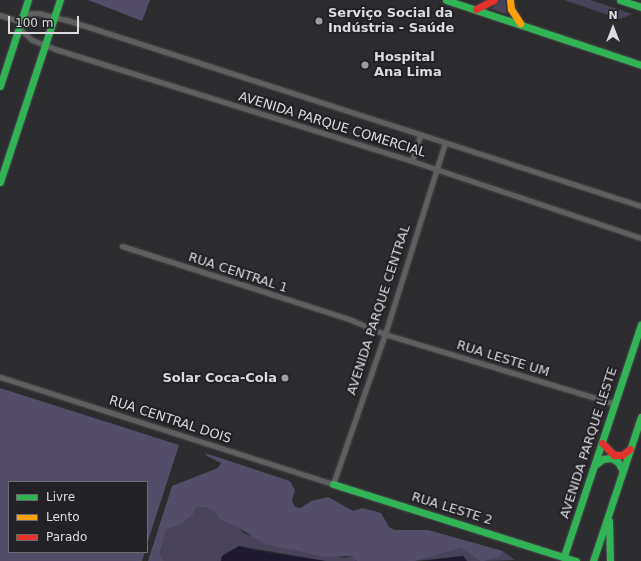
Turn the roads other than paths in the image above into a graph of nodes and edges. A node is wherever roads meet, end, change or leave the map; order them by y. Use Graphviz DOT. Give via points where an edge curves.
graph roads {
  1 [pos="28,0"];
  2 [pos="60,0"];
  3 [pos="446,0"];
  4 [pos="494,0"];
  5 [pos="510,0"];
  6 [pos="620,0"];
  7 [pos="639,4"];
  8 [pos="476,9"];
  9 [pos="24,14"];
  10 [pos="0,15"];
  11 [pos="54,16"];
  12 [pos="520,23"];
  13 [pos="20,25"];
  14 [pos="45,45"];
  15 [pos="641,65"];
  16 [pos="0,86"];
  17 [pos="420,134"];
  18 [pos="445,143"];
  19 [pos="412,161"];
  20 [pos="436,169"];
  21 [pos="0,182"];
  22 [pos="641,206"];
  23 [pos="641,238"];
  24 [pos="122,246"];
  25 [pos="641,324"];
  26 [pos="385,334"];
  27 [pos="0,377"];
  28 [pos="615,404"];
  29 [pos="641,417"];
  30 [pos="602,443"];
  31 [pos="631,448"];
  32 [pos="595,465"];
  33 [pos="623,471"];
  34 [pos="333,484"];
  35 [pos="610,513"];
  36 [pos="564,556"];
  37 [pos="576,561"];
  38 [pos="593,561"];
  39 [pos="610,561"];
  1 -- 9 [label="street"];
  2 -- 11 [label="street"];
  3 -- 8 [label="street"];
  4 -- 8 [label="street"];
  5 -- 12 [label="street" via="511,9"];
  6 -- 7 [label="street"];
  8 -- 12 [label="street"];
  9 -- 11 [label="street, AVENIDA PARQUE COMERCIAL"];
  9 -- 13 [label="street"];
  10 -- 13 [label="street"];
  11 -- 14 [label="street"];
  11 -- 17 [label="street, AVENIDA PARQUE COMERCIAL"];
  12 -- 15 [label="street"];
  13 -- 14 [label="street, AVENIDA PARQUE COMERCIAL" via="27,37"];
  13 -- 16 [label="street"];
  14 -- 19 [label="street, AVENIDA PARQUE COMERCIAL"];
  14 -- 21 [label="street"];
  17 -- 18 [label="street, AVENIDA PARQUE COMERCIAL"];
  17 -- 19 [label="street"];
  18 -- 20 [label="street, AVENIDA PARQUE CENTRAL"];
  18 -- 22 [label="street, AVENIDA PARQUE COMERCIAL"];
  19 -- 20 [label="street, AVENIDA PARQUE COMERCIAL"];
  20 -- 23 [label="street, AVENIDA PARQUE COMERCIAL"];
  20 -- 26 [label="street, AVENIDA PARQUE CENTRAL"];
  24 -- 26 [label="street, RUA CENTRAL 1" via="349,319"];
  25 -- 28 [label="street, AVENIDA PARQUE LESTE"];
  26 -- 28 [label="street, RUA LESTE UM"];
  26 -- 34 [label="street, AVENIDA PARQUE CENTRAL"];
  27 -- 34 [label="street, RUA CENTRAL DOIS"];
  28 -- 30 [label="street, AVENIDA PARQUE LESTE"];
  29 -- 31 [label="street"];
  30 -- 31 [label="street" via="614,456 622,455"];
  30 -- 32 [label="street, AVENIDA PARQUE LESTE"];
  31 -- 33 [label="street"];
  32 -- 33 [label="street" via="603,459 611,458 618,462"];
  32 -- 36 [label="street, AVENIDA PARQUE LESTE"];
  33 -- 35 [label="street"];
  34 -- 36 [label="street, RUA LESTE 2"];
  35 -- 38 [label="street"];
  35 -- 39 [label="street"];
  36 -- 37 [label="street"];
}
